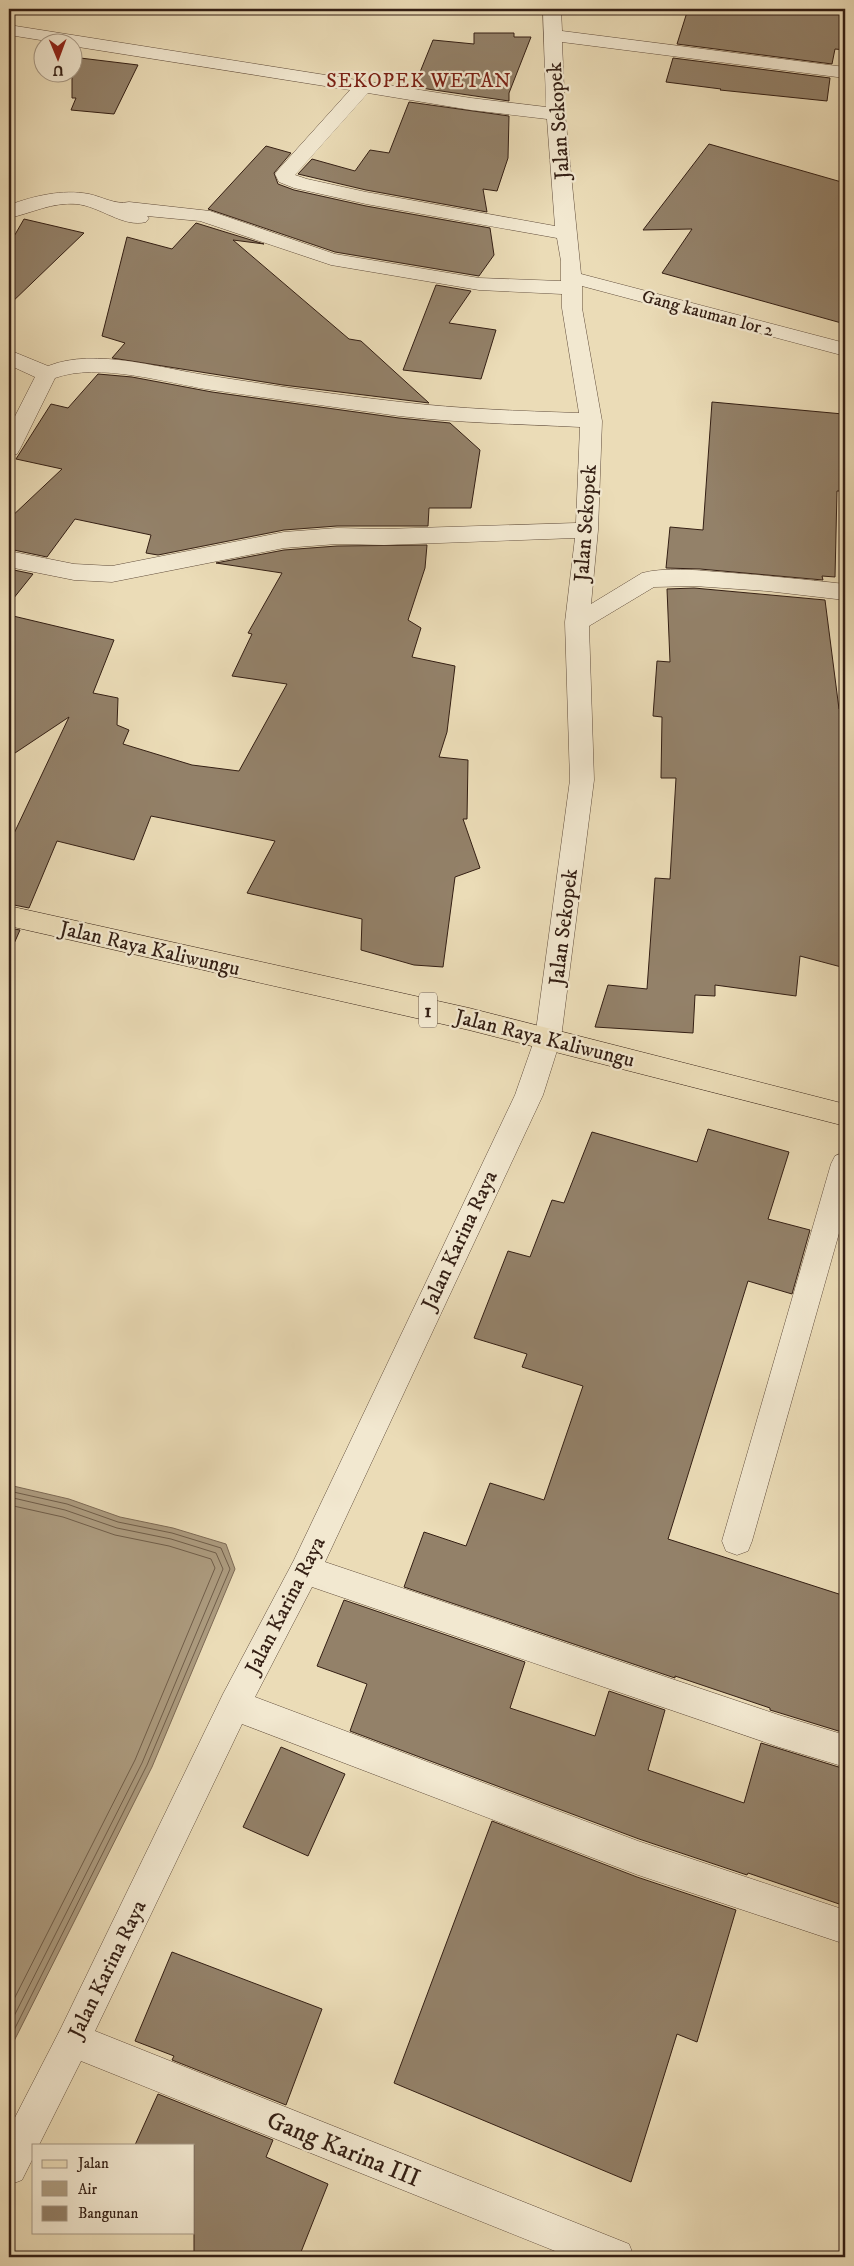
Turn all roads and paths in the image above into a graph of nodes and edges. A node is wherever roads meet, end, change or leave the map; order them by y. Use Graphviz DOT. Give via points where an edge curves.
graph roads {
  1 [pos="552,9"];
  2 [pos="9,30"];
  3 [pos="553,35"];
  4 [pos="845,72"];
  5 [pos="364,86"];
  6 [pos="556,114"];
  7 [pos="126,210"];
  8 [pos="9,212"];
  9 [pos="178,228"];
  10 [pos="566,234"];
  11 [pos="571,288"];
  12 [pos="845,350"];
  13 [pos="9,357"];
  14 [pos="47,374"];
  15 [pos="590,421"];
  16 [pos="9,449"];
  17 [pos="587,530"];
  18 [pos="9,558"];
  19 [pos="845,592"];
  20 [pos="577,622"];
  21 [pos="9,916"];
  22 [pos="548,1038"];
  23 [pos="845,1115"];
  24 [pos="845,1164"];
  25 [pos="737,1540"];
  26 [pos="305,1570"];
  27 [pos="234,1705"];
  28 [pos="845,1752"];
  29 [pos="845,1928"];
  30 [pos="73,2040"];
  31 [pos="9,2167"];
  32 [pos="616,2257"];
  1 -- 3 [label="street, Jalan Sekopek"];
  2 -- 5 [label="street"];
  3 -- 4 [label="street"];
  3 -- 6 [label="street, Jalan Sekopek"];
  5 -- 6 [label="street"];
  5 -- 10 [label="street" via="285,174 286,178 366,198"];
  6 -- 10 [label="street, Jalan Sekopek"];
  7 -- 8 [label="street" via="77,198 58,198"];
  7 -- 9 [label="street"];
  7 -- 11 [label="street, Gang kauman lor 2" via="203,215 331,259 479,284"];
  10 -- 11 [label="street, Jalan Sekopek"];
  11 -- 12 [label="street, Gang kauman lor 2"];
  11 -- 15 [label="street, Jalan Sekopek"];
  13 -- 14 [label="street"];
  14 -- 15 [label="street" via="65,367 103,365 401,409"];
  14 -- 16 [label="street"];
  15 -- 17 [label="street, Jalan Sekopek"];
  17 -- 18 [label="street" via="284,540 112,574 74,572"];
  17 -- 20 [label="street, Jalan Sekopek"];
  19 -- 20 [label="street" via="694,578 650,579"];
  20 -- 22 [label="street, Jalan Sekopek" via="582,780"];
  21 -- 22 [label="main road, Jalan Raya Kaliwungu / 1"];
  22 -- 23 [label="main road, Jalan Raya Kaliwungu / 1"];
  22 -- 26 [label="street, Jalan Karina Raya" via="529,1095"];
  24 -- 25 [label="street"];
  26 -- 27 [label="street, Jalan Karina Raya"];
  26 -- 28 [label="street"];
  27 -- 29 [label="street" via="638,1858"];
  27 -- 30 [label="street, Jalan Karina Raya"];
  30 -- 31 [label="street, Jalan Karina Raya"];
  30 -- 32 [label="street, Gang Karina III"];
}
